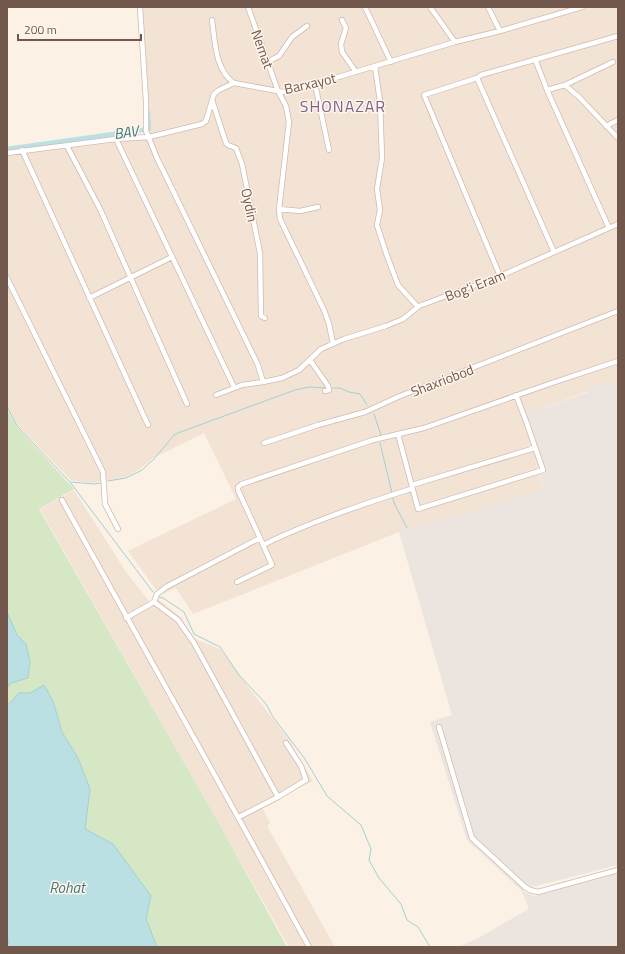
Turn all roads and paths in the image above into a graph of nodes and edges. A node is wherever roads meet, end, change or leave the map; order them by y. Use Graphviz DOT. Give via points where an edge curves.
graph roads {
  1 [pos="140,7"];
  2 [pos="248,7"];
  3 [pos="364,7"];
  4 [pos="430,7"];
  5 [pos="488,7"];
  6 [pos="582,7"];
  7 [pos="212,20"];
  8 [pos="342,20"];
  9 [pos="307,26"];
  10 [pos="500,31"];
  11 [pos="618,36"];
  12 [pos="455,42"];
  13 [pos="535,59"];
  14 [pos="267,62"];
  15 [pos="391,62"];
  16 [pos="613,62"];
  17 [pos="375,67"];
  18 [pos="356,72"];
  19 [pos="477,78"];
  20 [pos="234,84"];
  21 [pos="314,84"];
  22 [pos="565,85"];
  23 [pos="547,90"];
  24 [pos="278,91"];
  25 [pos="212,100"];
  26 [pos="618,120"];
  27 [pos="606,126"];
  28 [pos="149,137"];
  29 [pos="618,138"];
  30 [pos="116,139"];
  31 [pos="68,146"];
  32 [pos="22,150"];
  33 [pos="329,150"];
  34 [pos="7,153"];
  35 [pos="318,207"];
  36 [pos="279,209"];
  37 [pos="618,224"];
  38 [pos="609,228"];
  39 [pos="554,252"];
  40 [pos="172,257"];
  41 [pos="500,276"];
  42 [pos="7,278"];
  43 [pos="130,279"];
  44 [pos="89,298"];
  45 [pos="418,307"];
  46 [pos="618,311"];
  47 [pos="265,318"];
  48 [pos="333,344"];
  49 [pos="310,360"];
  50 [pos="618,361"];
  51 [pos="263,382"];
  52 [pos="234,387"];
  53 [pos="325,391"];
  54 [pos="216,395"];
  55 [pos="516,395"];
  56 [pos="188,404"];
  57 [pos="148,425"];
  58 [pos="398,434"];
  59 [pos="264,443"];
  60 [pos="535,448"];
  61 [pos="412,487"];
  62 [pos="62,500"];
  63 [pos="118,529"];
  64 [pos="260,538"];
  65 [pos="263,545"];
  66 [pos="236,582"];
  67 [pos="154,602"];
  68 [pos="126,618"];
  69 [pos="439,727"];
  70 [pos="286,742"];
  71 [pos="278,797"];
  72 [pos="239,817"];
  73 [pos="618,870"];
  74 [pos="309,947"];
  1 -- 28 [label="street" via="146,129"];
  2 -- 14 [label="street, Nemat"];
  3 -- 15 [label="street"];
  4 -- 12 [label="street"];
  5 -- 10 [label="street"];
  6 -- 10 [label="street, Barxayot"];
  7 -- 20 [label="street" via="218,56 225,74"];
  8 -- 18 [label="street" via="346,28 341,44 342,52"];
  9 -- 14 [label="street" via="290,39 279,56"];
  10 -- 12 [label="street, Barxayot"];
  11 -- 13 [label="street"];
  12 -- 15 [label="street, Barxayot"];
  13 -- 19 [label="street"];
  13 -- 23 [label="street"];
  14 -- 24 [label="street, Nemat"];
  15 -- 17 [label="street, Barxayot"];
  16 -- 22 [label="street"];
  17 -- 18 [label="street, Barxayot"];
  17 -- 45 [label="street" via="380,101 382,158 377,189 380,210 377,225 398,285"];
  18 -- 21 [label="street, Barxayot"];
  19 -- 39 [label="street"];
  19 -- 41 [label="street" via="424,95"];
  20 -- 24 [label="street, Barxayot"];
  20 -- 25 [label="street" via="219,90"];
  21 -- 24 [label="street, Barxayot"];
  21 -- 33 [label="street"];
  22 -- 23 [label="street"];
  22 -- 27 [label="street"];
  23 -- 38 [label="street"];
  24 -- 36 [label="street, Nemat" via="286,106 289,122"];
  25 -- 28 [label="street" via="206,121 202,124"];
  25 -- 47 [label="street, Oydin" via="226,143 236,148 242,164 260,253 261,316"];
  26 -- 27 [label="street"];
  27 -- 29 [label="street"];
  28 -- 30 [label="street"];
  28 -- 51 [label="street" via="258,364"];
  30 -- 31 [label="street"];
  30 -- 40 [label="street"];
  31 -- 32 [label="street"];
  31 -- 43 [label="street"];
  32 -- 34 [label="street"];
  32 -- 44 [label="street"];
  35 -- 36 [label="street" via="300,211"];
  36 -- 48 [label="street" via="280,218 324,310"];
  37 -- 38 [label="street, Bog'i Eram"];
  38 -- 39 [label="street, Bog'i Eram"];
  39 -- 41 [label="street, Bog'i Eram"];
  40 -- 43 [label="street"];
  40 -- 52 [label="street"];
  41 -- 45 [label="street, Bog'i Eram"];
  42 -- 63 [label="street" via="103,472 105,504"];
  43 -- 44 [label="street"];
  43 -- 56 [label="street"];
  44 -- 57 [label="street"];
  45 -- 48 [label="street, Bog'i Eram" via="403,319"];
  46 -- 59 [label="street, Shaxriobod" via="365,412"];
  48 -- 49 [label="street, Bog'i Eram" via="321,349"];
  49 -- 51 [label="street, Bog'i Eram" via="299,370 282,378"];
  49 -- 53 [label="street" via="328,386 329,390"];
  50 -- 55 [label="street"];
  51 -- 52 [label="street, Bog'i Eram"];
  52 -- 54 [label="street, Bog'i Eram"];
  55 -- 58 [label="street" via="424,428"];
  55 -- 60 [label="street"];
  58 -- 61 [label="street"];
  58 -- 64 [label="street" via="240,485 238,490"];
  60 -- 61 [label="street"];
  60 -- 61 [label="street" via="543,470 418,509"];
  61 -- 65 [label="street" via="283,535"];
  62 -- 68 [label="street"];
  64 -- 65 [label="street"];
  64 -- 67 [label="street" via="166,587 157,594"];
  65 -- 66 [label="street" via="272,565"];
  67 -- 68 [label="street"];
  67 -- 71 [label="street" via="178,620 194,643"];
  68 -- 72 [label="street"];
  69 -- 73 [label="street" via="472,838 525,887 538,892"];
  70 -- 71 [label="street" via="301,766 306,780"];
  71 -- 72 [label="street"];
  72 -- 74 [label="street"];
}
